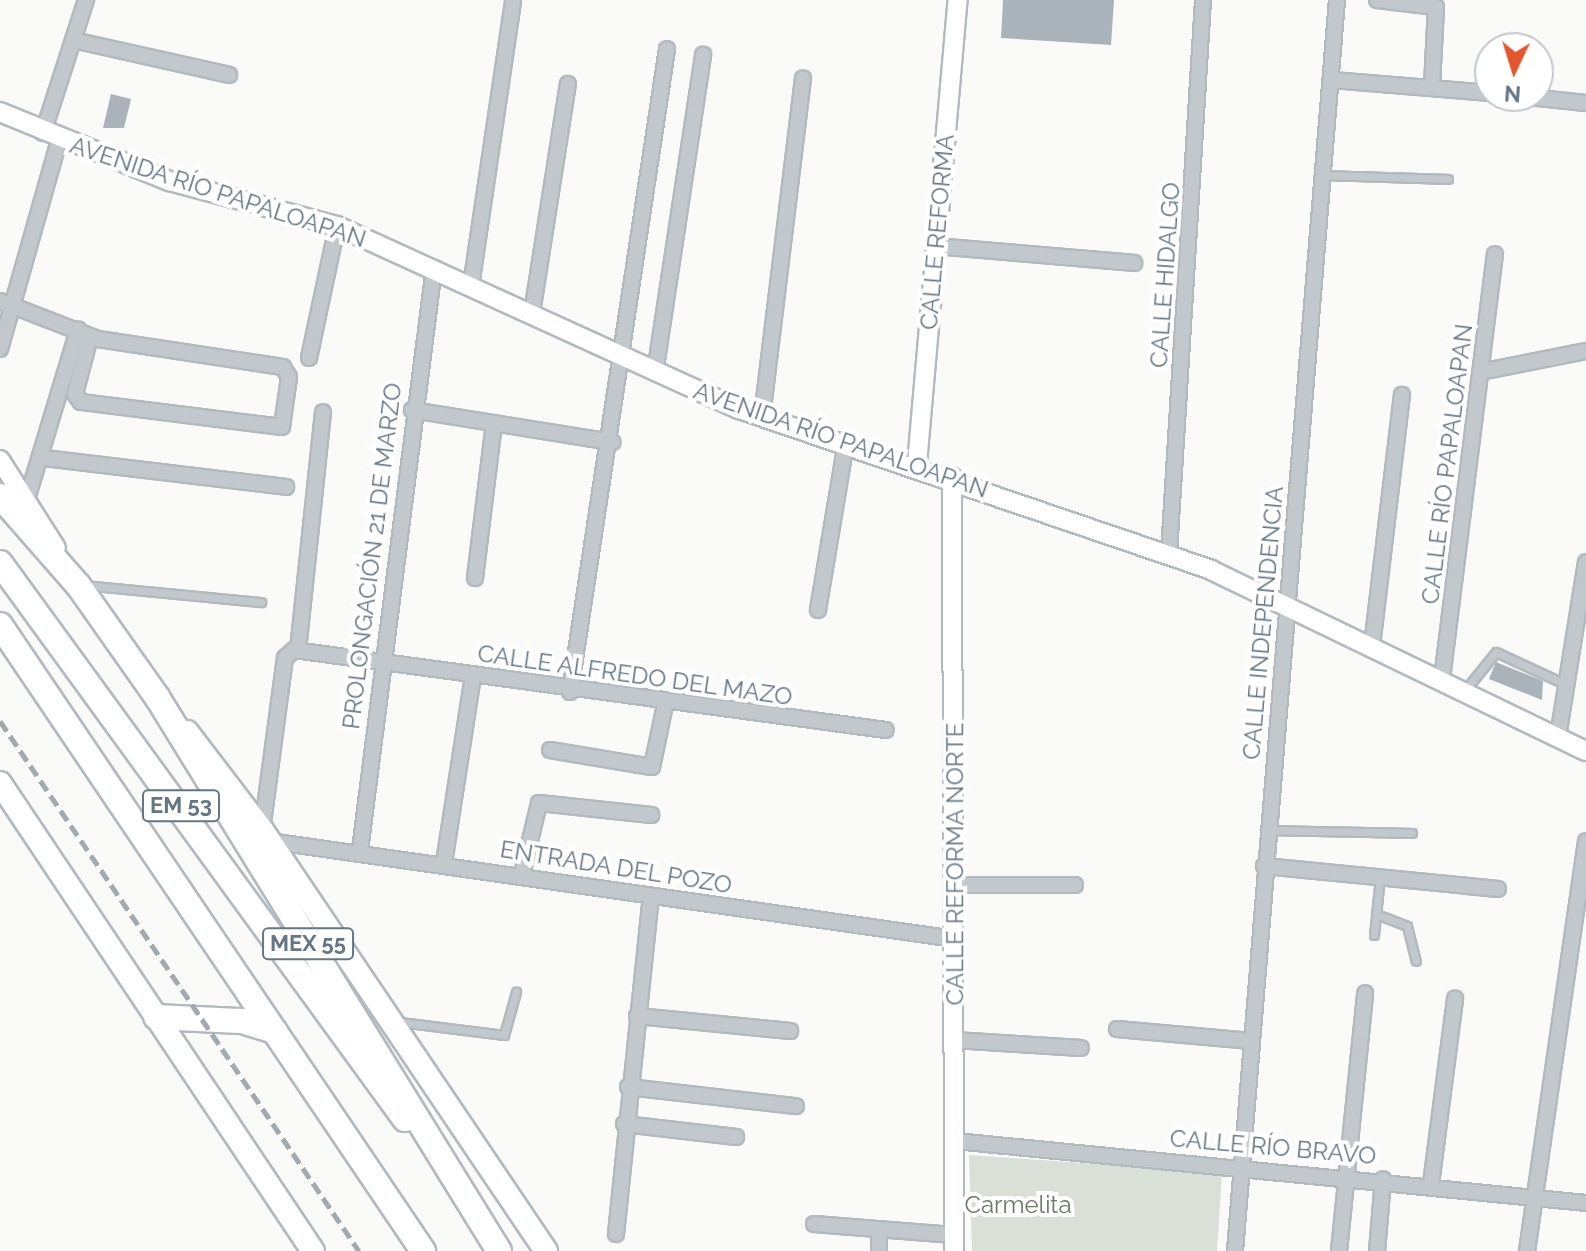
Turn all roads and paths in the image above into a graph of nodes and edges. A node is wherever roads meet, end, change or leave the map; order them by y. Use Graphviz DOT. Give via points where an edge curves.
graph roads {
  1 [pos="86,0"];
  2 [pos="513,0"];
  3 [pos="958,0"];
  4 [pos="1203,0"];
  5 [pos="1337,0"];
  6 [pos="1377,0"];
  7 [pos="73,40"];
  8 [pos="667,49"];
  9 [pos="703,55"];
  10 [pos="229,75"];
  11 [pos="803,78"];
  12 [pos="1332,80"];
  13 [pos="568,84"];
  14 [pos="1432,87"];
  15 [pos="1474,91"];
  16 [pos="1554,100"];
  17 [pos="1586,103"];
  18 [pos="0,112"];
  19 [pos="51,137"];
  20 [pos="1324,175"];
  21 [pos="1448,179"];
  22 [pos="337,226"];
  23 [pos="936,246"];
  24 [pos="1495,254"];
  25 [pos="1134,263"];
  26 [pos="434,268"];
  27 [pos="471,286"];
  28 [pos="7,303"];
  29 [pos="532,313"];
  30 [pos="84,333"];
  31 [pos="0,349"];
  32 [pos="1586,351"];
  33 [pos="622,357"];
  34 [pos="309,358"];
  35 [pos="1480,372"];
  36 [pos="655,373"];
  37 [pos="1402,395"];
  38 [pos="412,410"];
  39 [pos="323,412"];
  40 [pos="762,417"];
  41 [pos="494,423"];
  42 [pos="612,442"];
  43 [pos="846,442"];
  44 [pos="44,458"];
  45 [pos="0,460"];
  46 [pos="917,464"];
  47 [pos="952,477"];
  48 [pos="286,487"];
  49 [pos="0,496"];
  50 [pos="27,499"];
  51 [pos="1169,553"];
  52 [pos="1586,562"];
  53 [pos="0,563"];
  54 [pos="475,578"];
  55 [pos="78,585"];
  56 [pos="261,602"];
  57 [pos="1286,605"];
  58 [pos="818,610"];
  59 [pos="0,625"];
  60 [pos="1372,646"];
  61 [pos="293,650"];
  62 [pos="379,661"];
  63 [pos="473,676"];
  64 [pos="1442,679"];
  65 [pos="1567,685"];
  66 [pos="1465,690"];
  67 [pos="570,692"];
  68 [pos="157,697"];
  69 [pos="665,705"];
  70 [pos="886,730"];
  71 [pos="1558,737"];
  72 [pos="550,750"];
  73 [pos="1586,751"];
  74 [pos="0,783"];
  75 [pos="651,815"];
  76 [pos="1267,830"];
  77 [pos="1412,833"];
  78 [pos="266,835"];
  79 [pos="1586,841"];
  80 [pos="360,850"];
  81 [pos="444,863"];
  82 [pos="1264,866"];
  83 [pos="522,874"];
  84 [pos="1380,877"];
  85 [pos="956,885"];
  86 [pos="1075,885"];
  87 [pos="1498,889"];
  88 [pos="651,896"];
  89 [pos="1376,914"];
  90 [pos="1374,935"];
  91 [pos="955,939"];
  92 [pos="1416,961"];
  93 [pos="516,992"];
  94 [pos="1365,993"];
  95 [pos="1455,999"];
  96 [pos="637,1016"];
  97 [pos="156,1017"];
  98 [pos="389,1021"];
  99 [pos="1117,1029"];
  100 [pos="275,1031"];
  101 [pos="790,1031"];
  102 [pos="954,1040"];
  103 [pos="1251,1041"];
  104 [pos="1081,1048"];
  105 [pos="628,1087"];
  106 [pos="796,1106"];
  107 [pos="624,1124"];
  108 [pos="736,1137"];
  109 [pos="955,1141"];
  110 [pos="1242,1166"];
  111 [pos="1348,1175"];
  112 [pos="1383,1179"];
  113 [pos="1431,1184"];
  114 [pos="461,1191"];
  115 [pos="1532,1196"];
  116 [pos="1586,1203"];
  117 [pos="814,1224"];
  118 [pos="879,1231"];
  119 [pos="616,1234"];
  120 [pos="954,1243"];
  121 [pos="313,1251"];
  122 [pos="423,1251"];
  123 [pos="499,1251"];
  124 [pos="546,1251"];
  125 [pos="879,1251"];
  126 [pos="1235,1251"];
  127 [pos="1339,1251"];
  128 [pos="1377,1251"];
  129 [pos="1527,1251"];
  1 -- 7 [label="street"];
  2 -- 27 [label="street"];
  3 -- 23 [label="main road, CALLE REFORMA"];
  4 -- 51 [label="street, CALLE HIDALGO"];
  5 -- 12 [label="street, CALLE INDEPENDENCIA"];
  6 -- 14 [label="street" via="1436,7"];
  7 -- 10 [label="street"];
  7 -- 19 [label="street"];
  8 -- 33 [label="street"];
  9 -- 36 [label="street"];
  11 -- 40 [label="street"];
  12 -- 14 [label="street"];
  12 -- 20 [label="street, CALLE INDEPENDENCIA"];
  13 -- 29 [label="street"];
  14 -- 15 [label="street"];
  16 -- 17 [label="street"];
  18 -- 19 [label="main road, AVENIDA RÍO PAPALOAPAN"];
  19 -- 22 [label="main road, AVENIDA RÍO PAPALOAPAN" via="169,181"];
  19 -- 28 [label="street"];
  20 -- 21 [label="lane"];
  20 -- 57 [label="street, CALLE INDEPENDENCIA"];
  22 -- 26 [label="main road, AVENIDA RÍO PAPALOAPAN"];
  22 -- 34 [label="street"];
  23 -- 25 [label="street"];
  23 -- 46 [label="main road, CALLE REFORMA"];
  24 -- 35 [label="street, CALLE RÍO PAPALOAPAN"];
  26 -- 27 [label="main road, AVENIDA RÍO PAPALOAPAN"];
  26 -- 38 [label="street, PROLONGACIÓN 21 DE MARZO"];
  27 -- 29 [label="main road, AVENIDA RÍO PAPALOAPAN"];
  28 -- 30 [label="street"];
  28 -- 31 [label="street"];
  29 -- 33 [label="main road, AVENIDA RÍO PAPALOAPAN"];
  30 -- 30 [label="street" via="283,367 289,377 282,427 81,402 75,394"];
  30 -- 44 [label="street"];
  32 -- 35 [label="street"];
  33 -- 36 [label="main road, AVENIDA RÍO PAPALOAPAN"];
  33 -- 42 [label="street"];
  35 -- 64 [label="street, CALLE RÍO PAPALOAPAN"];
  36 -- 40 [label="main road, AVENIDA RÍO PAPALOAPAN"];
  37 -- 60 [label="street"];
  38 -- 41 [label="street"];
  38 -- 62 [label="street, PROLONGACIÓN 21 DE MARZO"];
  39 -- 61 [label="street"];
  40 -- 43 [label="main road, AVENIDA RÍO PAPALOAPAN"];
  41 -- 42 [label="street"];
  41 -- 54 [label="street"];
  42 -- 67 [label="street"];
  43 -- 46 [label="main road, AVENIDA RÍO PAPALOAPAN"];
  43 -- 58 [label="street"];
  44 -- 48 [label="street"];
  44 -- 50 [label="street"];
  45 -- 50 [label="main road, MEX 55"];
  46 -- 47 [label="main road, AVENIDA RÍO PAPALOAPAN"];
  47 -- 51 [label="main road, AVENIDA RÍO PAPALOAPAN"];
  47 -- 85 [label="main road, CALLE REFORMA NORTE"];
  49 -- 55 [label="highway, MEX 55"];
  50 -- 55 [label="main road, MEX 55"];
  51 -- 57 [label="main road, AVENIDA RÍO PAPALOAPAN"];
  52 -- 65 [label="street"];
  53 -- 114 [label="highway, EM 53"];
  55 -- 56 [label="lane"];
  55 -- 68 [label="highway, MEX 55"];
  57 -- 60 [label="main road, AVENIDA RÍO PAPALOAPAN"];
  57 -- 76 [label="street, CALLE INDEPENDENCIA"];
  59 -- 100 [label="highway, MEX 55"];
  60 -- 64 [label="main road, AVENIDA RÍO PAPALOAPAN"];
  61 -- 62 [label="street, CALLE ALFREDO DEL MAZO"];
  61 -- 78 [label="street"];
  62 -- 63 [label="street, CALLE ALFREDO DEL MAZO"];
  62 -- 80 [label="street, PROLONGACIÓN 21 DE MARZO"];
  63 -- 67 [label="street, CALLE ALFREDO DEL MAZO"];
  63 -- 81 [label="street"];
  64 -- 66 [label="main road, AVENIDA RÍO PAPALOAPAN"];
  65 -- 66 [label="lane" via="1496,652"];
  65 -- 71 [label="street"];
  66 -- 71 [label="main road, AVENIDA RÍO PAPALOAPAN"];
  67 -- 69 [label="street, CALLE ALFREDO DEL MAZO"];
  68 -- 78 [label="main road"];
  68 -- 114 [label="highway, MEX 55"];
  69 -- 70 [label="street, CALLE ALFREDO DEL MAZO"];
  69 -- 72 [label="street" via="652,767"];
  71 -- 73 [label="main road, AVENIDA RÍO PAPALOAPAN"];
  74 -- 97 [label="main road"];
  75 -- 83 [label="street" via="539,803"];
  76 -- 77 [label="lane"];
  76 -- 82 [label="street, CALLE INDEPENDENCIA"];
  78 -- 80 [label="street, ENTRADA DEL POZO"];
  78 -- 98 [label="main road"];
  79 -- 115 [label="street"];
  80 -- 81 [label="street, ENTRADA DEL POZO"];
  81 -- 83 [label="street, ENTRADA DEL POZO"];
  82 -- 84 [label="street"];
  82 -- 103 [label="street, CALLE INDEPENDENCIA"];
  83 -- 88 [label="street, ENTRADA DEL POZO"];
  84 -- 87 [label="street"];
  84 -- 89 [label="lane"];
  85 -- 86 [label="street"];
  85 -- 91 [label="main road, CALLE REFORMA NORTE"];
  88 -- 91 [label="street, ENTRADA DEL POZO"];
  88 -- 96 [label="street"];
  89 -- 90 [label="lane"];
  89 -- 92 [label="lane" via="1407,926"];
  91 -- 102 [label="main road, CALLE REFORMA NORTE"];
  93 -- 98 [label="lane" via="504,1035"];
  94 -- 111 [label="street"];
  95 -- 113 [label="street"];
  96 -- 101 [label="street"];
  96 -- 105 [label="street"];
  97 -- 100 [label="highway" via="242,1021"];
  97 -- 121 [label="main road"];
  98 -- 124 [label="main road"];
  99 -- 103 [label="street"];
  100 -- 122 [label="highway, MEX 55"];
  102 -- 104 [label="street"];
  102 -- 109 [label="main road, CALLE REFORMA NORTE"];
  103 -- 110 [label="street, CALLE INDEPENDENCIA"];
  105 -- 106 [label="street"];
  105 -- 107 [label="street"];
  107 -- 108 [label="street"];
  107 -- 119 [label="street"];
  109 -- 110 [label="street, CALLE RÍO BRAVO"];
  109 -- 120 [label="main road, CALLE REFORMA NORTE"];
  110 -- 111 [label="street, CALLE RÍO BRAVO"];
  110 -- 126 [label="street, CALLE INDEPENDENCIA"];
  111 -- 112 [label="street, CALLE RÍO BRAVO"];
  111 -- 127 [label="street"];
  112 -- 113 [label="street, CALLE RÍO BRAVO"];
  112 -- 128 [label="street"];
  113 -- 115 [label="street, CALLE RÍO BRAVO"];
  114 -- 123 [label="highway, MEX 55"];
  115 -- 116 [label="street, CALLE RÍO BRAVO"];
  115 -- 129 [label="street"];
  117 -- 118 [label="street"];
  118 -- 120 [label="street"];
  118 -- 125 [label="street"];
}
